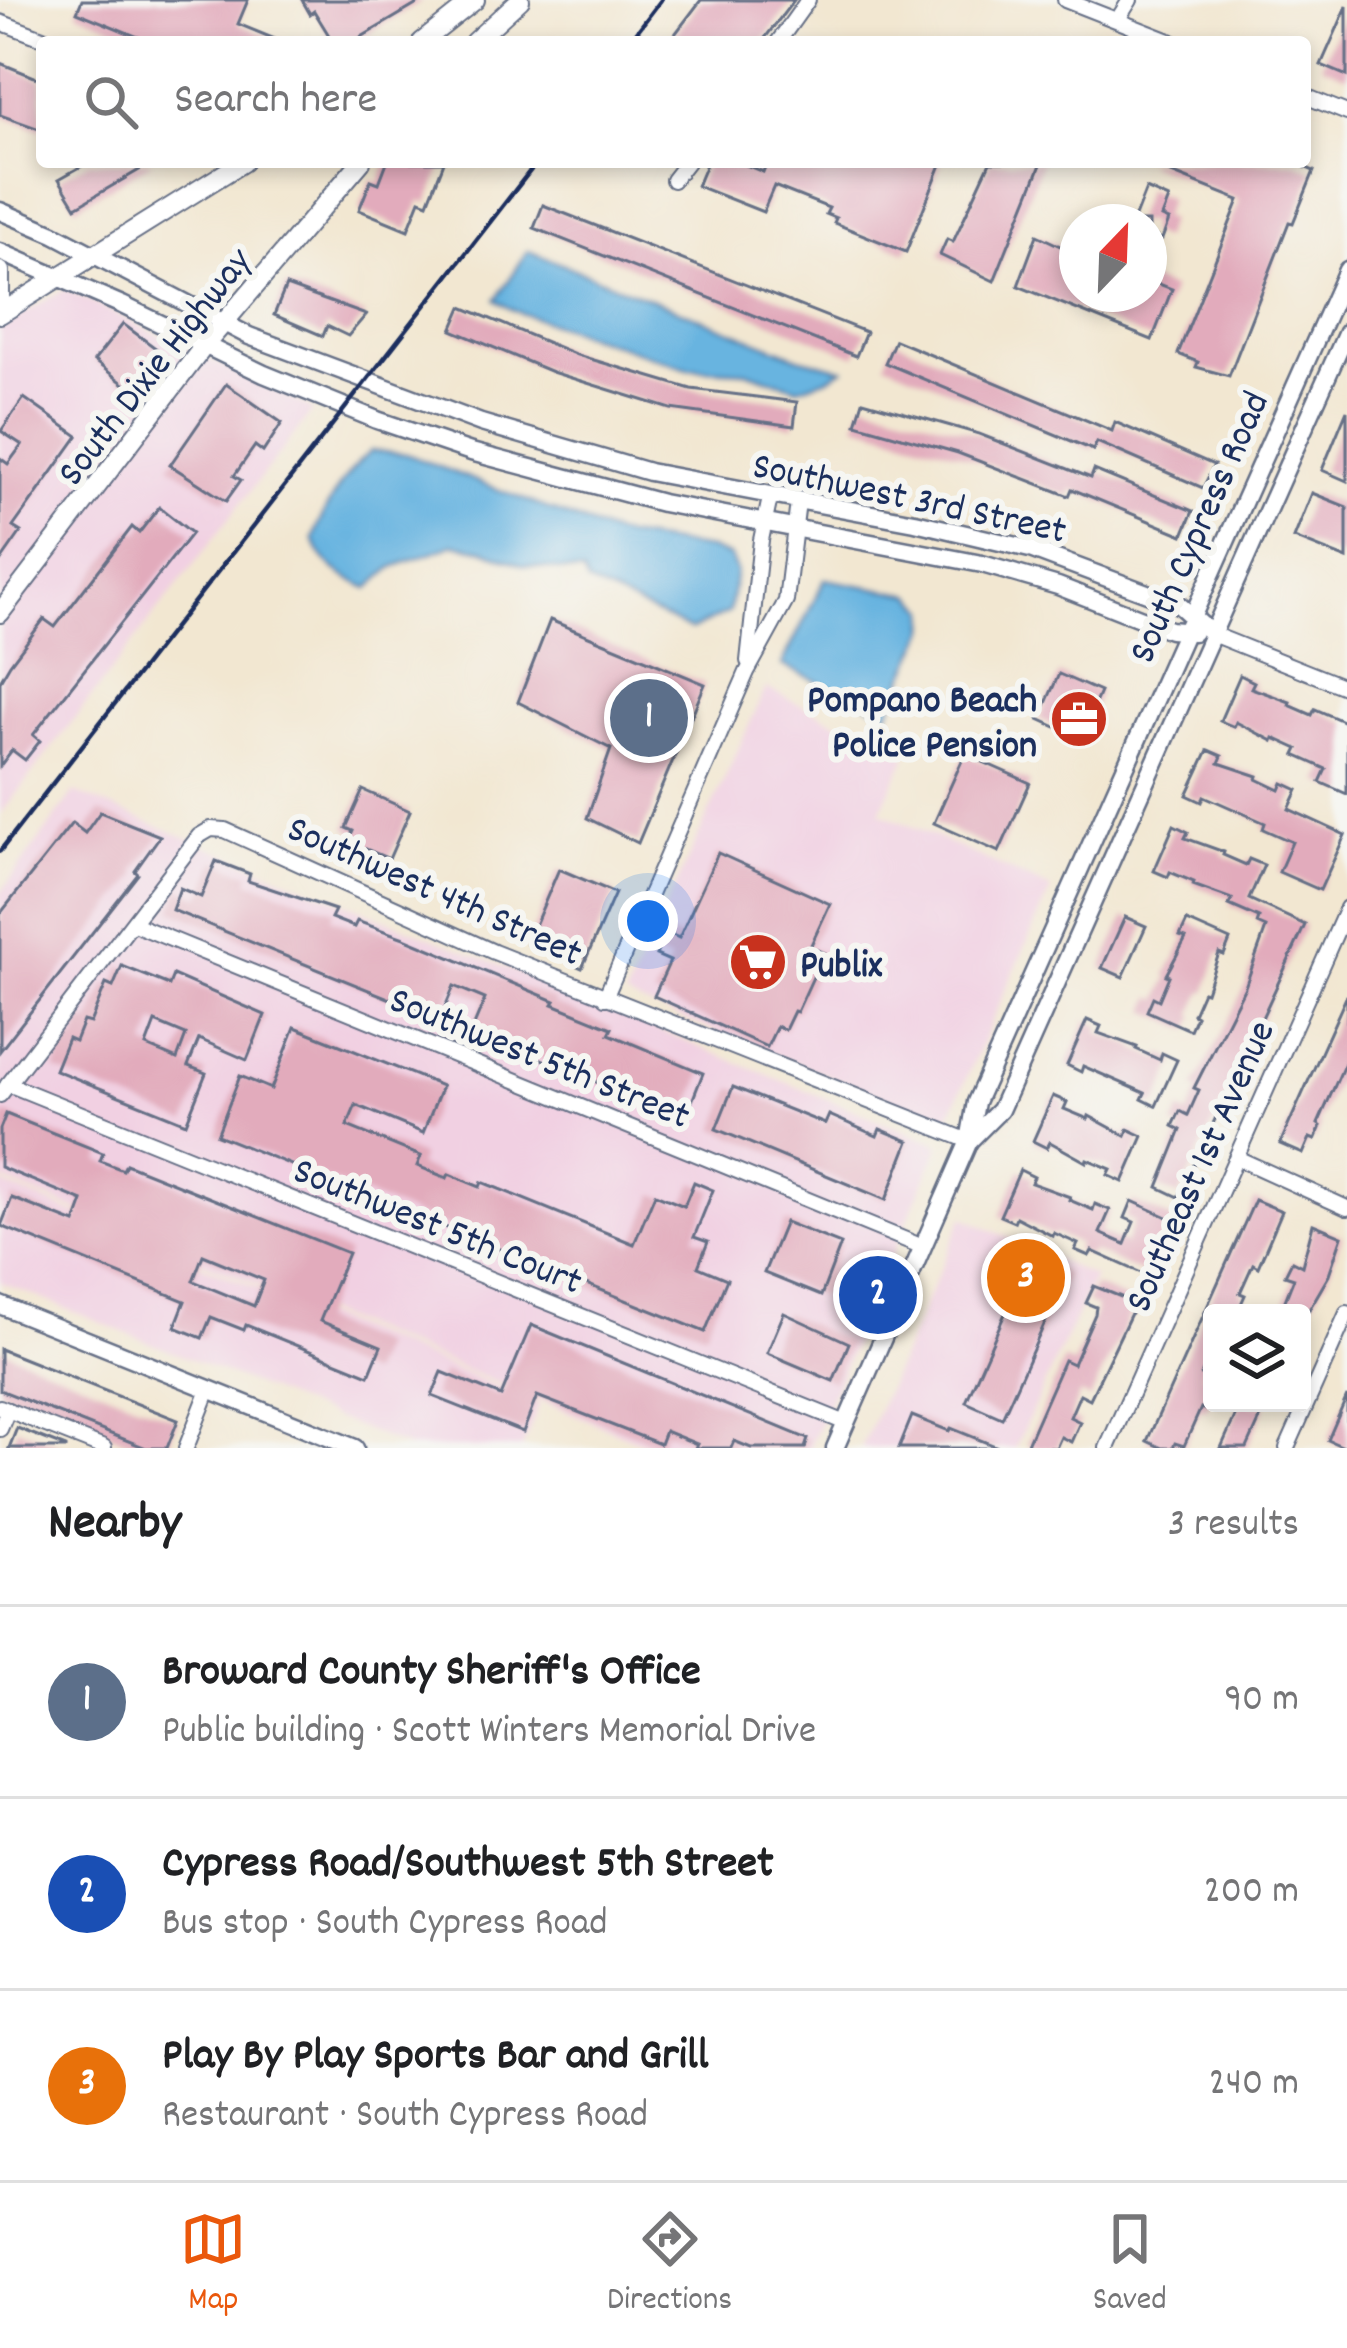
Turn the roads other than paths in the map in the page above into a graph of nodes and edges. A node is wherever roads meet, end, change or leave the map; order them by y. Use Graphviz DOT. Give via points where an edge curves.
graph roads {
  1 [pos="475,0"];
  2 [pos="520,0"];
  3 [pos="808,0"];
  4 [pos="1066,0"];
  5 [pos="1130,0"];
  6 [pos="1118,19"];
  7 [pos="0,22"];
  8 [pos="37,36"];
  9 [pos="430,36"];
  10 [pos="481,36"];
  11 [pos="782,36"];
  12 [pos="1158,36"];
  13 [pos="1311,98"];
  14 [pos="1347,113"];
  15 [pos="234,168"];
  16 [pos="356,168"];
  17 [pos="682,168"];
  18 [pos="673,180"];
  19 [pos="0,212"];
  20 [pos="0,252"];
  21 [pos="97,257"];
  22 [pos="1347,270"];
  23 [pos="0,272"];
  24 [pos="62,278"];
  25 [pos="0,300"];
  26 [pos="0,314"];
  27 [pos="223,324"];
  28 [pos="1347,332"];
  29 [pos="204,346"];
  30 [pos="770,498"];
  31 [pos="798,502"];
  32 [pos="764,524"];
  33 [pos="794,529"];
  34 [pos="0,613"];
  35 [pos="1189,624"];
  36 [pos="1212,634"];
  37 [pos="746,673"];
  38 [pos="1347,688"];
  39 [pos="1347,908"];
  40 [pos="134,924"];
  41 [pos="605,998"];
  42 [pos="4,1089"];
  43 [pos="969,1141"];
  44 [pos="1238,1159"];
  45 [pos="1347,1208"];
  46 [pos="923,1247"];
  47 [pos="0,1305"];
  48 [pos="1347,1313"];
  49 [pos="209,1389"];
  50 [pos="4,1409"];
  51 [pos="846,1423"];
  52 [pos="0,1430"];
  53 [pos="104,1448"];
  54 [pos="187,1448"];
  55 [pos="355,1448"];
  56 [pos="835,1448"];
  57 [pos="1107,1448"];
  58 [pos="1287,1448"];
  1 -- 9 [label="main road"];
  2 -- 10 [label="main road"];
  3 -- 11 [label="street"];
  4 -- 6 [label="street"];
  5 -- 6 [label="street"];
  6 -- 12 [label="street"];
  7 -- 8 [label="street"];
  13 -- 14 [label="street"];
  15 -- 21 [label="main road, South Dixie Highway"];
  16 -- 27 [label="main road, South Dixie Highway"];
  17 -- 18 [label="street"];
  19 -- 21 [label="street, Southwest 3rd Street"];
  20 -- 24 [label="street, Southwest 3rd Street"];
  21 -- 24 [label="main road, South Dixie Highway"];
  21 -- 27 [label="street, Southwest 3rd Street"];
  22 -- 35 [label="street, South Cypress Road"];
  23 -- 25 [label="main road"];
  24 -- 26 [label="main road, South Dixie Highway"];
  24 -- 29 [label="street, Southwest 3rd Street"];
  27 -- 29 [label="main road, South Dixie Highway"];
  27 -- 30 [label="street, Southwest 3rd Street" via="521,437"];
  28 -- 36 [label="street, South Cypress Road"];
  29 -- 32 [label="street, Southwest 3rd Street" via="455,447"];
  29 -- 34 [label="main road, South Dixie Highway"];
  30 -- 31 [label="street, Southwest 3rd Street"];
  30 -- 32 [label="street"];
  31 -- 33 [label="street"];
  31 -- 35 [label="street, Southwest 3rd Street" via="1030,549 1179,605"];
  32 -- 33 [label="street, Southwest 3rd Street"];
  32 -- 37 [label="street"];
  33 -- 35 [label="street, Southwest 3rd Street" via="947,555 1023,574 1170,630"];
  33 -- 37 [label="street" via="786,601"];
  35 -- 36 [label="street, Southwest 3rd Street"];
  35 -- 43 [label="street, South Cypress Road" via="976,1102"];
  36 -- 38 [label="street"];
  36 -- 43 [label="street, South Cypress Road" via="1000,1110"];
  37 -- 41 [label="street"];
  39 -- 44 [label="street, Southeast 1st Avenue"];
  40 -- 41 [label="street, Southwest 4th Street" via="199,836 225,830"];
  40 -- 42 [label="street"];
  40 -- 46 [label="street, Southwest 5th Street"];
  41 -- 43 [label="street, Southwest 4th Street"];
  42 -- 51 [label="street, Southwest 5th Court"];
  43 -- 46 [label="street, South Cypress Road"];
  44 -- 45 [label="street"];
  44 -- 57 [label="street, Southeast 1st Avenue"];
  46 -- 51 [label="street, South Cypress Road"];
  47 -- 49 [label="street"];
  48 -- 58 [label="street"];
  49 -- 54 [label="street"];
  49 -- 55 [label="street"];
  50 -- 52 [label="street"];
  50 -- 53 [label="street"];
  51 -- 56 [label="street, South Cypress Road"];
}
